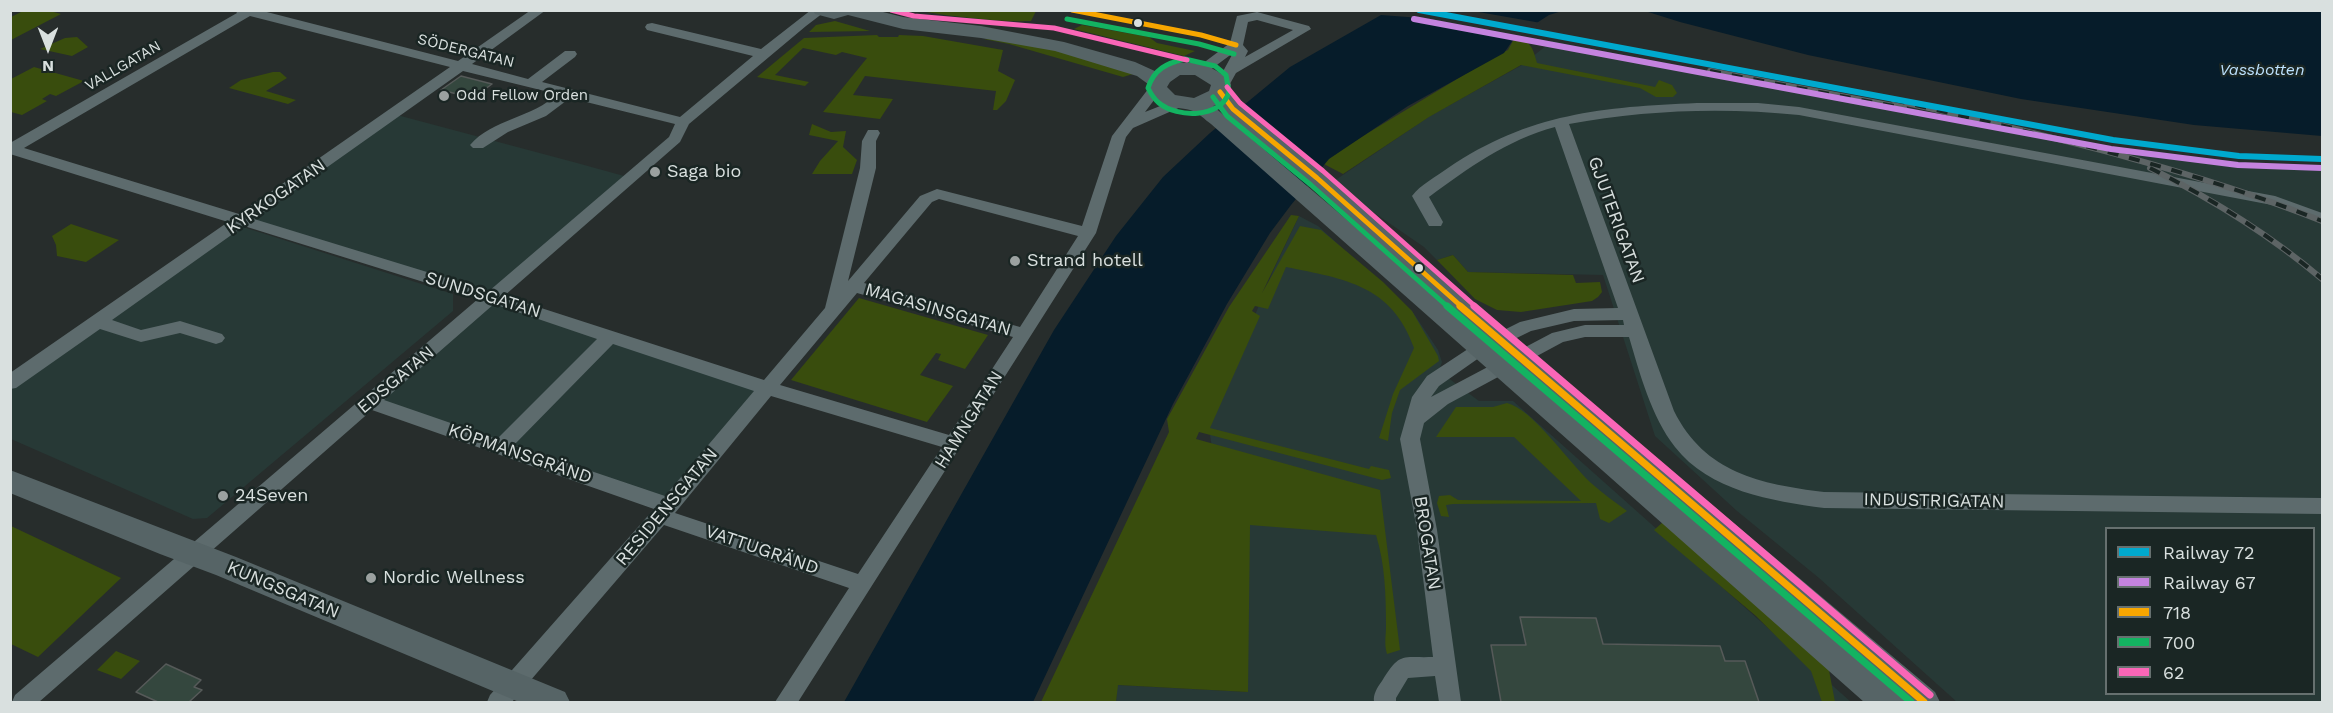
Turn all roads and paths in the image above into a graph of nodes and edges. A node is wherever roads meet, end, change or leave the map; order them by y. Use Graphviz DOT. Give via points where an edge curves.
graph roads {
  1 [pos="540,10"];
  2 [pos="822,10"];
  3 [pos="845,10"];
  4 [pos="850,10"];
  5 [pos="247,11"];
  6 [pos="652,27"];
  7 [pos="981,32"];
  8 [pos="1236,45"];
  9 [pos="570,54"];
  10 [pos="764,54"];
  11 [pos="460,66"];
  12 [pos="1235,69"];
  13 [pos="1193,70"];
  14 [pos="530,84"];
  15 [pos="1158,85"];
  16 [pos="1221,90"];
  17 [pos="566,93"];
  18 [pos="1186,104"];
  19 [pos="1226,115"];
  20 [pos="1560,121"];
  21 [pos="683,122"];
  22 [pos="1126,126"];
  23 [pos="873,133"];
  24 [pos="478,145"];
  25 [pos="11,150"];
  26 [pos="2322,218"];
  27 [pos="241,221"];
  28 [pos="1435,222"];
  29 [pos="1088,233"];
  30 [pos="853,286"];
  31 [pos="493,298"];
  32 [pos="832,308"];
  33 [pos="99,322"];
  34 [pos="1632,323"];
  35 [pos="1024,334"];
  36 [pos="611,335"];
  37 [pos="216,338"];
  38 [pos="1499,352"];
  39 [pos="10,383"];
  40 [pos="767,388"];
  41 [pos="370,402"];
  42 [pos="1415,420"];
  43 [pos="954,444"];
  44 [pos="500,447"];
  45 [pos="10,481"];
  46 [pos="2322,506"];
  47 [pos="665,511"];
  48 [pos="191,554"];
  49 [pos="863,584"];
  50 [pos="1445,666"];
  51 [pos="506,694"];
  52 [pos="23,702"];
  53 [pos="554,702"];
  54 [pos="786,702"];
  55 [pos="1385,702"];
  56 [pos="1450,702"];
  57 [pos="1886,702"];
  58 [pos="1924,702"];
  1 -- 11 [label="street, KYRKOGATAN"];
  2 -- 3 [label="main road"];
  2 -- 10 [label="street, EDSGATAN"];
  4 -- 7 [label="main road" via="913,24"];
  5 -- 11 [label="street, SÖDERGATAN"];
  5 -- 25 [label="street, VALLGATAN"];
  6 -- 10 [label="street"];
  7 -- 13 [label="main road" via="1053,37"];
  7 -- 15 [label="main road" via="1057,46 1128,66 1144,72"];
  8 -- 12 [label="street" via="1241,51"];
  8 -- 12 [label="street" via="1238,26 1248,16 1304,29"];
  8 -- 13 [label="street"];
  9 -- 14 [label="street"];
  10 -- 21 [label="street, EDSGATAN"];
  11 -- 14 [label="street, SÖDERGATAN"];
  11 -- 27 [label="street, KYRKOGATAN"];
  12 -- 16 [label="street" via="1225,78"];
  13 -- 15 [label="main road" via="1168,73"];
  13 -- 16 [label="main road" via="1216,77"];
  14 -- 17 [label="street, SÖDERGATAN"];
  15 -- 18 [label="main road" via="1163,97"];
  15 -- 22 [label="street, HAMNGATAN"];
  16 -- 18 [label="main road" via="1209,101"];
  16 -- 19 [label="main road"];
  17 -- 21 [label="street, SÖDERGATAN"];
  17 -- 24 [label="street" via="528,121 513,124"];
  18 -- 19 [label="main road"];
  18 -- 22 [label="street"];
  19 -- 38 [label="main road"];
  20 -- 26 [label="street" via="1697,106 1759,106 1799,111 2275,201"];
  20 -- 28 [label="street" via="1522,133 1475,156 1420,196"];
  20 -- 34 [label="street, GJUTERIGATAN"];
  21 -- 31 [label="street, EDSGATAN" via="675,139"];
  22 -- 29 [label="street, HAMNGATAN" via="1114,148"];
  23 -- 32 [label="street, RESIDENSGATAN" via="868,168"];
  25 -- 27 [label="street, SUNDSGATAN"];
  27 -- 31 [label="street, SUNDSGATAN"];
  27 -- 33 [label="street, KYRKOGATAN"];
  29 -- 30 [label="street, RESIDENSGATAN" via="937,194 926,199"];
  29 -- 35 [label="street, HAMNGATAN"];
  30 -- 32 [label="street, RESIDENSGATAN"];
  30 -- 35 [label="street, MAGASINSGATAN"];
  31 -- 36 [label="street, SUNDSGATAN"];
  31 -- 41 [label="street, EDSGATAN"];
  32 -- 40 [label="street, RESIDENSGATAN"];
  33 -- 37 [label="street" via="141,336 180,327"];
  33 -- 39 [label="street, KYRKOGATAN"];
  34 -- 38 [label="street, BROGATAN"];
  34 -- 38 [label="street, BROGATAN" via="1556,317 1526,326"];
  34 -- 46 [label="street, INDUSTRIGATAN" via="1671,423 1687,449 1737,483 1774,494 1824,500"];
  35 -- 43 [label="street, HAMNGATAN"];
  36 -- 40 [label="street, SUNDSGATAN"];
  36 -- 44 [label="street"];
  38 -- 42 [label="street, BROGATAN"];
  38 -- 42 [label="street, BROGATAN" via="1433,381 1420,397"];
  38 -- 57 [label="main road"];
  38 -- 58 [label="main road"];
  40 -- 43 [label="street, SUNDSGATAN"];
  40 -- 47 [label="street, RESIDENSGATAN"];
  41 -- 44 [label="street, KÖPMANSGRÄND"];
  41 -- 48 [label="street, EDSGATAN"];
  42 -- 50 [label="street, BROGATAN" via="1410,439"];
  43 -- 49 [label="street, HAMNGATAN"];
  44 -- 47 [label="street, KÖPMANSGRÄND"];
  45 -- 48 [label="main road, KUNGSGATAN"];
  47 -- 49 [label="street, VATTUGRÄND"];
  47 -- 51 [label="street, RESIDENSGATAN"];
  48 -- 51 [label="main road, KUNGSGATAN" via="226,566"];
  48 -- 52 [label="street, EDSGATAN"];
  49 -- 54 [label="street, HAMNGATAN"];
  50 -- 55 [label="street" via="1401,668 1384,696"];
  50 -- 56 [label="street, BROGATAN"];
  51 -- 53 [label="main road, KUNGSGATAN"];
}
